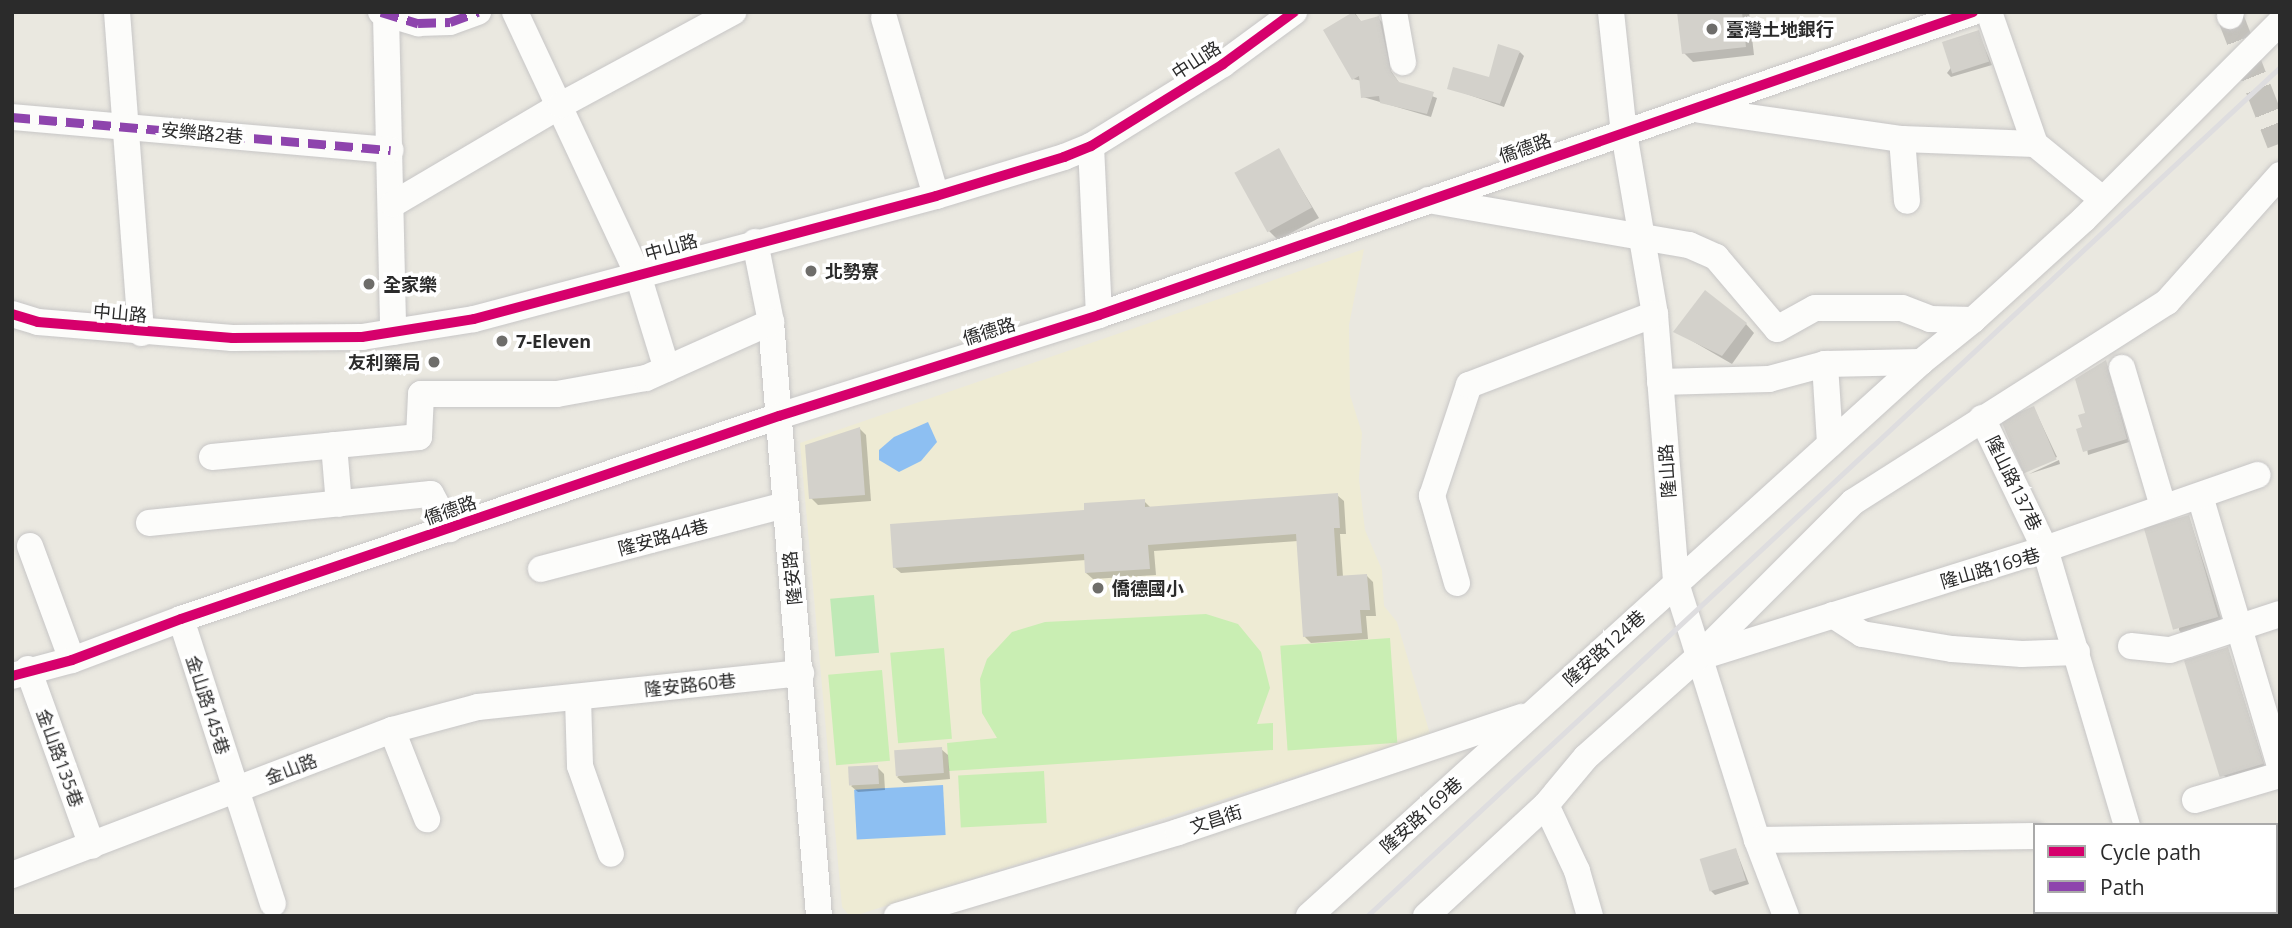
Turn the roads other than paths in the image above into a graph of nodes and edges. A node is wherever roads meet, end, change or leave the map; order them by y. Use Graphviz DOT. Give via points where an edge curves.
graph roads {
  1 [pos="117,12"];
  2 [pos="478,12"];
  3 [pos="515,12"];
  4 [pos="733,12"];
  5 [pos="1294,12"];
  6 [pos="1394,12"];
  7 [pos="1611,12"];
  8 [pos="1973,12"];
  9 [pos="1989,12"];
  10 [pos="383,14"];
  11 [pos="890,14"];
  12 [pos="1939,18"];
  13 [pos="2280,22"];
  14 [pos="1403,62"];
  15 [pos="561,105"];
  16 [pos="1695,109"];
  17 [pos="12,117"];
  18 [pos="129,127"];
  19 [pos="1624,133"];
  20 [pos="1902,139"];
  21 [pos="2035,144"];
  22 [pos="1091,146"];
  23 [pos="391,150"];
  24 [pos="2280,176"];
  25 [pos="936,196"];
  26 [pos="2101,198"];
  27 [pos="1425,200"];
  28 [pos="1907,201"];
  29 [pos="393,204"];
  30 [pos="1640,235"];
  31 [pos="755,242"];
  32 [pos="638,275"];
  33 [pos="12,314"];
  34 [pos="1655,314"];
  35 [pos="1099,315"];
  36 [pos="1973,320"];
  37 [pos="771,322"];
  38 [pos="393,332"];
  39 [pos="141,333"];
  40 [pos="1921,362"];
  41 [pos="1825,363"];
  42 [pos="2122,368"];
  43 [pos="667,369"];
  44 [pos="1660,382"];
  45 [pos="779,415"];
  46 [pos="1982,418"];
  47 [pos="1830,444"];
  48 [pos="334,445"];
  49 [pos="212,457"];
  50 [pos="2257,475"];
  51 [pos="2200,496"];
  52 [pos="339,504"];
  53 [pos="785,505"];
  54 [pos="2164,506"];
  55 [pos="149,523"];
  56 [pos="450,529"];
  57 [pos="30,546"];
  58 [pos="2045,549"];
  59 [pos="541,569"];
  60 [pos="1457,583"];
  61 [pos="1676,583"];
  62 [pos="2280,614"];
  63 [pos="1833,615"];
  64 [pos="181,619"];
  65 [pos="2239,627"];
  66 [pos="2131,646"];
  67 [pos="2077,652"];
  68 [pos="1697,658"];
  69 [pos="72,660"];
  70 [pos="20,673"];
  71 [pos="801,673"];
  72 [pos="578,698"];
  73 [pos="1533,713"];
  74 [pos="392,730"];
  75 [pos="2280,766"];
  76 [pos="2280,775"];
  77 [pos="236,791"];
  78 [pos="2195,800"];
  79 [pos="1546,805"];
  80 [pos="427,819"];
  81 [pos="2126,823"];
  82 [pos="2033,836"];
  83 [pos="1757,840"];
  84 [pos="92,846"];
  85 [pos="611,854"];
  86 [pos="12,875"];
  87 [pos="273,903"];
  88 [pos="819,916"];
  89 [pos="897,916"];
  90 [pos="1309,916"];
  91 [pos="1426,916"];
  92 [pos="1590,916"];
  93 [pos="1786,916"];
  1 -- 18 [label="street"];
  2 -- 10 [label="street" via="440,22"];
  3 -- 15 [label="street"];
  4 -- 15 [label="street"];
  5 -- 22 [label="street, 中山路" via="1223,64"];
  6 -- 14 [label="street"];
  7 -- 19 [label="street, 隆山路"];
  8 -- 12 [label="street, 僑德路"];
  9 -- 21 [label="street"];
  10 -- 23 [label="street"];
  11 -- 25 [label="street"];
  12 -- 16 [label="street, 僑德路"];
  13 -- 26 [label="street, 隆安路124巷"];
  15 -- 29 [label="street"];
  15 -- 32 [label="street"];
  16 -- 19 [label="street, 僑德路"];
  16 -- 20 [label="street"];
  17 -- 18 [label="street, 安樂路2巷"];
  18 -- 23 [label="street, 安樂路2巷"];
  18 -- 39 [label="street"];
  19 -- 27 [label="street, 僑德路"];
  19 -- 30 [label="street, 隆山路"];
  20 -- 21 [label="street"];
  20 -- 28 [label="street"];
  21 -- 26 [label="street"];
  22 -- 25 [label="street, 中山路"];
  22 -- 35 [label="street"];
  23 -- 29 [label="street"];
  24 -- 46 [label="street" via="2167,302"];
  25 -- 31 [label="street, 中山路"];
  26 -- 36 [label="street, 隆安路124巷"];
  27 -- 30 [label="street"];
  27 -- 35 [label="street, 僑德路"];
  29 -- 38 [label="street"];
  30 -- 34 [label="street, 隆山路"];
  30 -- 36 [label="street" via="1689,245 1716,257 1777,329 1815,308 1902,308 1930,319"];
  31 -- 32 [label="street, 中山路"];
  31 -- 37 [label="street, 隆安路"];
  32 -- 38 [label="street, 中山路" via="474,319"];
  32 -- 43 [label="street"];
  33 -- 39 [label="street, 中山路" via="37,322"];
  34 -- 44 [label="street, 隆山路"];
  34 -- 60 [label="street" via="1469,385 1432,496"];
  35 -- 45 [label="street, 僑德路"];
  36 -- 40 [label="street, 隆安路124巷"];
  37 -- 43 [label="street"];
  37 -- 45 [label="street, 隆安路"];
  38 -- 39 [label="street, 中山路" via="362,337 245,338"];
  40 -- 41 [label="street"];
  40 -- 47 [label="street, 隆安路124巷"];
  41 -- 44 [label="street" via="1769,379"];
  41 -- 47 [label="street"];
  42 -- 54 [label="street"];
  43 -- 48 [label="street" via="646,379 557,394 421,394 419,437"];
  44 -- 61 [label="street, 隆山路"];
  45 -- 53 [label="street, 隆安路"];
  45 -- 56 [label="street, 僑德路"];
  46 -- 58 [label="street, 隆山路137巷"];
  46 -- 68 [label="street" via="1853,502"];
  47 -- 61 [label="street, 隆安路124巷"];
  48 -- 49 [label="street"];
  48 -- 52 [label="street"];
  50 -- 51 [label="street, 隆山路137巷"];
  51 -- 54 [label="street, 隆山路137巷"];
  51 -- 65 [label="street"];
  52 -- 55 [label="street"];
  52 -- 56 [label="street" via="431,494"];
  53 -- 59 [label="street, 隆安路44巷"];
  53 -- 71 [label="street, 隆安路"];
  54 -- 58 [label="street, 隆山路137巷"];
  56 -- 64 [label="street, 僑德路"];
  57 -- 69 [label="street"];
  58 -- 63 [label="street, 隆山路169巷"];
  58 -- 67 [label="street, 隆山路169巷"];
  61 -- 68 [label="street, 隆山路"];
  61 -- 73 [label="street, 隆安路124巷"];
  62 -- 65 [label="street"];
  63 -- 67 [label="street" via="1862,634 1952,649"];
  63 -- 68 [label="street, 隆山路169巷"];
  64 -- 69 [label="street, 僑德路"];
  64 -- 77 [label="street, 金山路145巷"];
  65 -- 66 [label="street" via="2170,650"];
  65 -- 75 [label="street"];
  67 -- 81 [label="street, 隆山路169巷"];
  68 -- 79 [label="street" via="1587,757"];
  68 -- 83 [label="street, 隆山路"];
  69 -- 70 [label="street, 僑德路"];
  70 -- 84 [label="street, 金山路135巷"];
  71 -- 72 [label="street, 隆安路60巷"];
  71 -- 88 [label="street, 隆安路"];
  72 -- 74 [label="street, 金山路" via="478,707"];
  72 -- 85 [label="street" via="580,766"];
  73 -- 89 [label="street, 文昌街" via="1178,832"];
  73 -- 90 [label="street, 隆安路169巷"];
  74 -- 77 [label="street, 金山路"];
  74 -- 80 [label="street"];
  76 -- 78 [label="street"];
  77 -- 84 [label="street, 金山路"];
  77 -- 87 [label="street, 金山路145巷"];
  79 -- 91 [label="street"];
  79 -- 92 [label="street" via="1577,872"];
  82 -- 83 [label="street"];
  83 -- 93 [label="street, 隆山路"];
  84 -- 86 [label="street, 金山路"];
}
